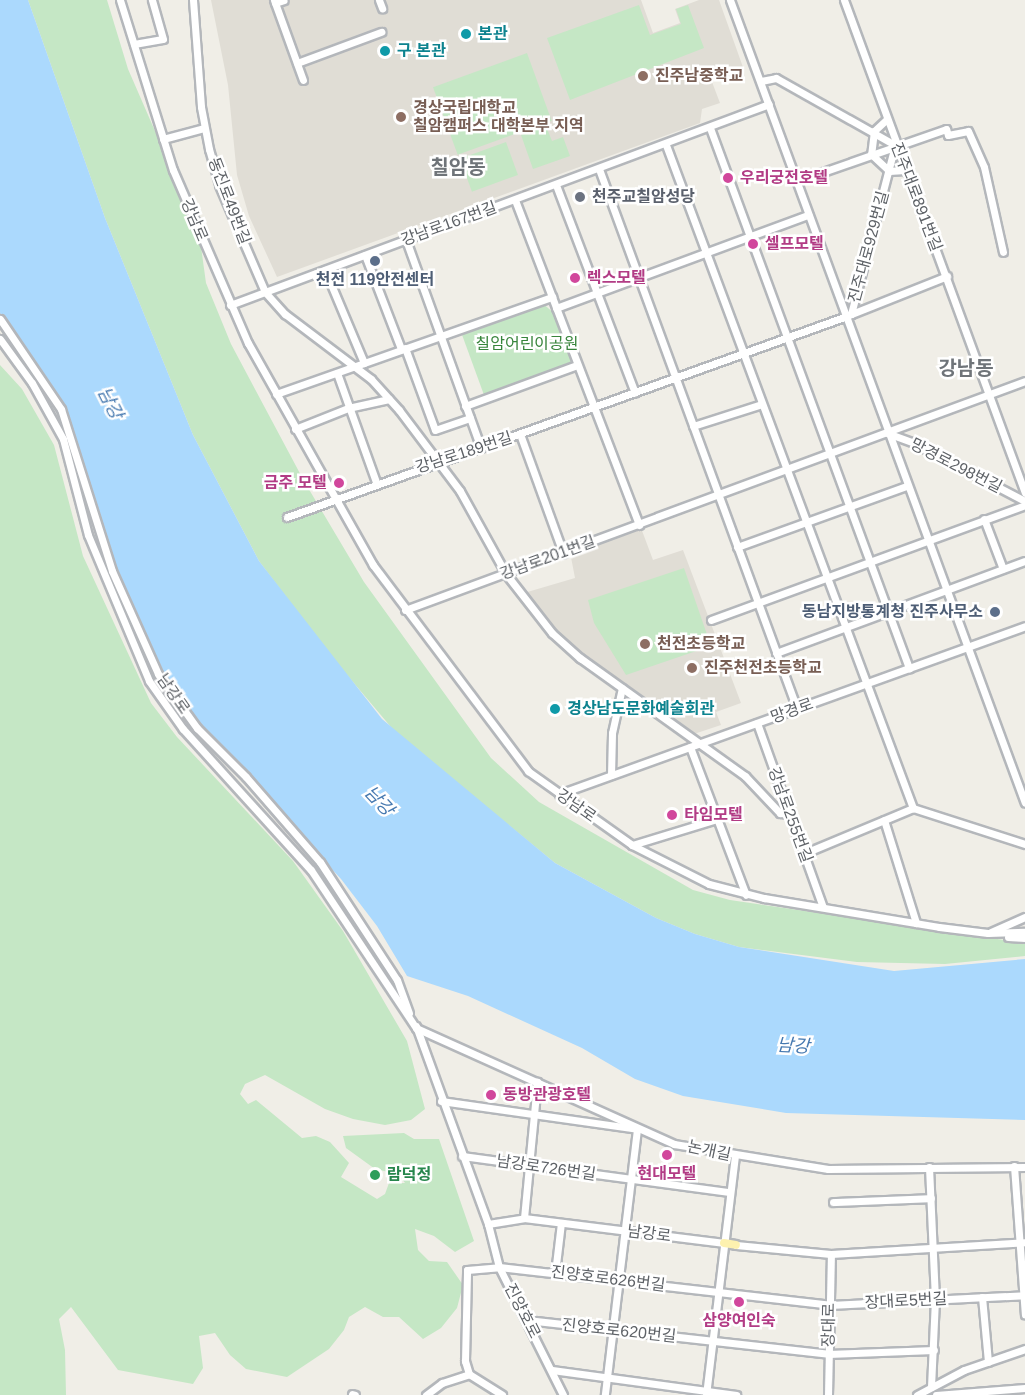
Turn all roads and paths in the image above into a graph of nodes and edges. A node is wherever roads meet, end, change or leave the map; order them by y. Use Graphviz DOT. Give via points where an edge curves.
graph roads {
  1 [pos="120,0"];
  2 [pos="152,0"];
  3 [pos="193,0"];
  4 [pos="284,0"];
  5 [pos="379,0"];
  6 [pos="730,0"];
  7 [pos="844,0"];
  8 [pos="274,2"];
  9 [pos="382,8"];
  10 [pos="381,32"];
  11 [pos="134,44"];
  12 [pos="297,63"];
  13 [pos="303,80"];
  14 [pos="760,81"];
  15 [pos="769,104"];
  16 [pos="886,119"];
  17 [pos="204,128"];
  18 [pos="710,128"];
  19 [pos="874,131"];
  20 [pos="163,139"];
  21 [pos="666,145"];
  22 [pos="896,145"];
  23 [pos="871,154"];
  24 [pos="599,169"];
  25 [pos="905,170"];
  26 [pos="889,171"];
  27 [pos="797,181"];
  28 [pos="556,185"];
  29 [pos="515,200"];
  30 [pos="808,215"];
  31 [pos="750,236"];
  32 [pos="406,240"];
  33 [pos="706,252"];
  34 [pos="1003,252"];
  35 [pos="365,255"];
  36 [pos="325,270"];
  37 [pos="947,276"];
  38 [pos="638,277"];
  39 [pos="265,292"];
  40 [pos="597,292"];
  41 [pos="552,297"];
  42 [pos="230,305"];
  43 [pos="556,308"];
  44 [pos="847,316"];
  45 [pos="0,319"];
  46 [pos="440,336"];
  47 [pos="788,337"];
  48 [pos="0,339"];
  49 [pos="403,349"];
  50 [pos="743,354"];
  51 [pos="364,363"];
  52 [pos="578,365"];
  53 [pos="354,367"];
  54 [pos="338,373"];
  55 [pos="675,378"];
  56 [pos="1025,381"];
  57 [pos="635,393"];
  58 [pos="276,394"];
  59 [pos="987,395"];
  60 [pos="389,399"];
  61 [pos="762,404"];
  62 [pos="465,406"];
  63 [pos="594,407"];
  64 [pos="348,408"];
  65 [pos="470,418"];
  66 [pos="693,426"];
  67 [pos="295,429"];
  68 [pos="520,434"];
  69 [pos="887,434"];
  70 [pos="481,448"];
  71 [pos="832,454"];
  72 [pos="438,461"];
  73 [pos="786,470"];
  74 [pos="376,482"];
  75 [pos="906,486"];
  76 [pos="1025,493"];
  77 [pos="718,495"];
  78 [pos="334,498"];
  79 [pos="1025,503"];
  80 [pos="851,506"];
  81 [pos="287,517"];
  82 [pos="984,519"];
  83 [pos="805,523"];
  84 [pos="639,525"];
  85 [pos="926,541"];
  86 [pos="737,547"];
  87 [pos="562,553"];
  88 [pos="872,561"];
  89 [pos="1025,561"];
  90 [pos="1003,569"];
  91 [pos="506,574"];
  92 [pos="826,578"];
  93 [pos="944,591"];
  94 [pos="758,603"];
  95 [pos="405,610"];
  96 [pos="890,612"];
  97 [pos="711,620"];
  98 [pos="1025,626"];
  99 [pos="846,628"];
  100 [pos="966,648"];
  101 [pos="776,653"];
  102 [pos="909,669"];
  103 [pos="865,684"];
  104 [pos="622,688"];
  105 [pos="797,709"];
  106 [pos="757,723"];
  107 [pos="699,744"];
  108 [pos="690,747"];
  109 [pos="611,775"];
  110 [pos="559,794"];
  111 [pos="1025,803"];
  112 [pos="913,808"];
  113 [pos="791,814"];
  114 [pos="717,819"];
  115 [pos="884,820"];
  116 [pos="1025,844"];
  117 [pos="632,845"];
  118 [pos="805,853"];
  119 [pos="746,895"];
  120 [pos="823,907"];
  121 [pos="1025,917"];
  122 [pos="916,923"];
  123 [pos="1025,932"];
  124 [pos="988,933"];
  125 [pos="1025,938"];
  126 [pos="416,1028"];
  127 [pos="537,1082"];
  128 [pos="441,1101"];
  129 [pos="533,1114"];
  130 [pos="637,1129"];
  131 [pos="462,1156"];
  132 [pos="735,1157"];
  133 [pos="528,1166"];
  134 [pos="1014,1166"];
  135 [pos="929,1167"];
  136 [pos="1025,1167"];
  137 [pos="630,1179"];
  138 [pos="730,1192"];
  139 [pos="931,1198"];
  140 [pos="833,1202"];
  141 [pos="524,1218"];
  142 [pos="561,1223"];
  143 [pos="488,1224"];
  144 [pos="623,1231"];
  145 [pos="1022,1242"];
  146 [pos="724,1243"];
  147 [pos="736,1245"];
  148 [pos="935,1250"];
  149 [pos="831,1254"];
  150 [pos="499,1267"];
  151 [pos="555,1273"];
  152 [pos="617,1280"];
  153 [pos="718,1292"];
  154 [pos="1024,1296"];
  155 [pos="982,1297"];
  156 [pos="936,1299"];
  157 [pos="830,1305"];
  158 [pos="1025,1315"];
  159 [pos="526,1320"];
  160 [pos="612,1329"];
  161 [pos="712,1341"];
  162 [pos="1025,1349"];
  163 [pos="934,1350"];
  164 [pos="828,1354"];
  165 [pos="988,1362"];
  166 [pos="552,1370"];
  167 [pos="469,1374"];
  168 [pos="605,1379"];
  169 [pos="931,1387"];
  170 [pos="1025,1388"];
  171 [pos="1011,1392"];
  172 [pos="706,1394"];
  173 [pos="426,1395"];
  174 [pos="502,1395"];
  175 [pos="563,1395"];
  176 [pos="605,1395"];
  177 [pos="736,1395"];
  178 [pos="828,1395"];
  179 [pos="917,1395"];
  180 [pos="936,1395"];
  1 -- 11 [label="street, 강남로"];
  2 -- 11 [label="street" via="163,39"];
  3 -- 17 [label="street, 동진로49번길"];
  4 -- 8 [label="street"];
  5 -- 9 [label="street"];
  6 -- 14 [label="street"];
  7 -- 16 [label="street, 진주대로891번길"];
  8 -- 12 [label="street"];
  10 -- 12 [label="street"];
  11 -- 20 [label="street, 강남로"];
  12 -- 13 [label="street"];
  14 -- 15 [label="street"];
  14 -- 19 [label="street" via="776,78"];
  15 -- 18 [label="street"];
  15 -- 27 [label="street"];
  16 -- 19 [label="street"];
  16 -- 22 [label="street, 진주대로891번길"];
  17 -- 20 [label="street"];
  17 -- 39 [label="street, 동진로49번길" via="219,184"];
  18 -- 21 [label="street"];
  18 -- 31 [label="street"];
  19 -- 22 [label="street"];
  19 -- 23 [label="street"];
  20 -- 42 [label="street, 강남로"];
  21 -- 24 [label="street"];
  21 -- 33 [label="street"];
  22 -- 23 [label="street"];
  22 -- 25 [label="street, 진주대로891번길"];
  22 -- 26 [label="street, 진주대로929번길"];
  22 -- 34 [label="street" via="946,129 948,135 972,133"];
  23 -- 26 [label="street"];
  23 -- 27 [label="street"];
  24 -- 28 [label="street"];
  24 -- 38 [label="street"];
  25 -- 26 [label="street"];
  25 -- 37 [label="street, 진주대로891번길"];
  26 -- 44 [label="street, 진주대로929번길"];
  27 -- 30 [label="street"];
  28 -- 29 [label="street"];
  28 -- 40 [label="street"];
  29 -- 32 [label="street, 강남로167번길"];
  29 -- 41 [label="street, 강남로167번길"];
  30 -- 31 [label="street"];
  30 -- 44 [label="street"];
  31 -- 33 [label="street"];
  31 -- 47 [label="street"];
  32 -- 35 [label="street, 강남로167번길"];
  32 -- 46 [label="street"];
  33 -- 38 [label="street"];
  33 -- 50 [label="street"];
  35 -- 36 [label="street, 강남로167번길"];
  35 -- 49 [label="street"];
  36 -- 39 [label="street, 강남로167번길"];
  36 -- 51 [label="street"];
  37 -- 44 [label="street, 강남로189번길"];
  37 -- 59 [label="street, 진주대로891번길"];
  38 -- 40 [label="street"];
  38 -- 55 [label="street"];
  39 -- 42 [label="street, 강남로167번길"];
  39 -- 53 [label="street, 동진로49번길" via="285,314"];
  40 -- 43 [label="street"];
  40 -- 57 [label="street"];
  41 -- 43 [label="street, 강남로167번길"];
  41 -- 46 [label="street"];
  42 -- 58 [label="street, 강남로"];
  43 -- 52 [label="street, 강남로167번길"];
  44 -- 47 [label="street, 강남로189번길"];
  44 -- 69 [label="street"];
  45 -- 126 [label="street, 남강로" via="61,409 112,571 158,674 197,728 320,862 396,980"];
  46 -- 49 [label="street"];
  46 -- 62 [label="street"];
  47 -- 50 [label="street, 강남로189번길"];
  47 -- 71 [label="street"];
  48 -- 126 [label="street, 남강로" via="32,383 63,439 88,535 149,681 183,729 311,870"];
  49 -- 51 [label="street"];
  49 -- 65 [label="street, 강남로189번길" via="435,430"];
  50 -- 55 [label="street, 강남로189번길"];
  50 -- 61 [label="street"];
  51 -- 53 [label="street"];
  52 -- 62 [label="street"];
  52 -- 63 [label="street"];
  53 -- 54 [label="street"];
  53 -- 60 [label="street, 동진로49번길"];
  54 -- 58 [label="street"];
  54 -- 64 [label="street"];
  55 -- 57 [label="street, 강남로189번길"];
  55 -- 66 [label="street"];
  56 -- 59 [label="street, 강남로201번길"];
  57 -- 63 [label="street, 강남로189번길"];
  58 -- 67 [label="street, 강남로"];
  59 -- 69 [label="street, 강남로201번길"];
  59 -- 76 [label="street, 진주대로891번길"];
  60 -- 64 [label="street"];
  60 -- 72 [label="street, 동진로49번길"];
  61 -- 66 [label="street"];
  61 -- 73 [label="street"];
  62 -- 65 [label="street"];
  63 -- 68 [label="street, 강남로189번길"];
  63 -- 84 [label="street"];
  64 -- 67 [label="street"];
  64 -- 74 [label="street"];
  65 -- 70 [label="street"];
  66 -- 77 [label="street"];
  67 -- 78 [label="street, 강남로"];
  68 -- 70 [label="street, 강남로189번길"];
  68 -- 87 [label="street"];
  69 -- 71 [label="street, 강남로201번길"];
  69 -- 75 [label="street"];
  69 -- 79 [label="street, 망경로298번길" via="912,442"];
  70 -- 72 [label="street, 강남로189번길"];
  71 -- 73 [label="street, 강남로201번길"];
  71 -- 80 [label="street"];
  72 -- 74 [label="street, 강남로189번길"];
  72 -- 91 [label="street, 동진로49번길"];
  73 -- 77 [label="street, 강남로201번길"];
  73 -- 83 [label="street"];
  74 -- 78 [label="street, 강남로189번길"];
  75 -- 80 [label="street"];
  75 -- 85 [label="street"];
  77 -- 84 [label="street, 강남로201번길"];
  77 -- 86 [label="street"];
  78 -- 81 [label="street, 강남로189번길"];
  78 -- 95 [label="street, 강남로"];
  79 -- 82 [label="street"];
  80 -- 83 [label="street"];
  80 -- 88 [label="street"];
  82 -- 85 [label="street"];
  82 -- 90 [label="street"];
  83 -- 86 [label="street"];
  83 -- 92 [label="street"];
  84 -- 87 [label="street, 강남로201번길"];
  85 -- 88 [label="street"];
  85 -- 93 [label="street"];
  86 -- 94 [label="street"];
  87 -- 91 [label="street, 강남로201번길"];
  88 -- 92 [label="street"];
  88 -- 96 [label="street"];
  89 -- 90 [label="street"];
  90 -- 93 [label="street"];
  91 -- 95 [label="street, 강남로201번길"];
  91 -- 104 [label="street, 동진로49번길" via="552,633"];
  92 -- 94 [label="street"];
  92 -- 99 [label="street"];
  93 -- 96 [label="street"];
  93 -- 100 [label="street"];
  94 -- 97 [label="street"];
  94 -- 101 [label="street"];
  95 -- 110 [label="street, 강남로" via="510,750 528,771"];
  96 -- 99 [label="street"];
  96 -- 102 [label="street"];
  98 -- 100 [label="street, 망경로"];
  99 -- 101 [label="street"];
  99 -- 103 [label="street"];
  100 -- 102 [label="street, 망경로"];
  100 -- 111 [label="street"];
  101 -- 105 [label="street"];
  102 -- 103 [label="street, 망경로"];
  103 -- 105 [label="street, 망경로"];
  103 -- 112 [label="street"];
  104 -- 107 [label="street, 동진로49번길"];
  104 -- 109 [label="street" via="612,733"];
  105 -- 106 [label="street, 망경로"];
  106 -- 107 [label="street, 망경로"];
  106 -- 113 [label="street, 강남로255번길"];
  107 -- 108 [label="street, 망경로"];
  107 -- 113 [label="street, 동진로49번길" via="760,788 780,813"];
  108 -- 109 [label="street, 망경로"];
  108 -- 114 [label="street"];
  109 -- 110 [label="street, 망경로"];
  110 -- 117 [label="street, 강남로"];
  112 -- 115 [label="street"];
  112 -- 116 [label="street"];
  113 -- 118 [label="street, 강남로255번길"];
  114 -- 117 [label="street"];
  114 -- 119 [label="street"];
  115 -- 118 [label="street"];
  115 -- 122 [label="street"];
  117 -- 119 [label="street, 강남로" via="709,884"];
  118 -- 120 [label="street, 강남로255번길"];
  119 -- 120 [label="street, 강남로"];
  120 -- 122 [label="street, 강남로"];
  121 -- 124 [label="street"];
  122 -- 124 [label="street, 강남로"];
  123 -- 124 [label="street, 강남로"];
  124 -- 125 [label="street"];
  126 -- 127 [label="street, 논개길"];
  126 -- 128 [label="street, 남강로"];
  127 -- 129 [label="street"];
  127 -- 130 [label="street, 논개길"];
  128 -- 129 [label="street"];
  128 -- 131 [label="street, 남강로"];
  129 -- 130 [label="street"];
  129 -- 133 [label="street"];
  130 -- 132 [label="street, 논개길" via="674,1144"];
  130 -- 137 [label="street"];
  131 -- 133 [label="street, 남강로726번길"];
  131 -- 143 [label="street, 남강로"];
  132 -- 135 [label="street, 논개길" via="828,1169"];
  132 -- 138 [label="street"];
  133 -- 137 [label="street, 남강로726번길"];
  133 -- 141 [label="street"];
  134 -- 135 [label="street, 논개길"];
  134 -- 136 [label="street, 논개길"];
  134 -- 145 [label="street"];
  135 -- 139 [label="street"];
  137 -- 138 [label="street, 남강로726번길"];
  137 -- 144 [label="street"];
  138 -- 146 [label="street"];
  139 -- 140 [label="street"];
  139 -- 148 [label="street"];
  141 -- 142 [label="street, 남강로"];
  141 -- 143 [label="street, 남강로"];
  142 -- 144 [label="street, 남강로"];
  142 -- 151 [label="street"];
  143 -- 150 [label="street, 진양호로"];
  144 -- 146 [label="street, 남강로"];
  144 -- 152 [label="street"];
  145 -- 148 [label="street, 남강로"];
  145 -- 154 [label="street"];
  146 -- 147 [label="main road, 남강로"];
  146 -- 153 [label="street"];
  147 -- 149 [label="street, 남강로"];
  148 -- 149 [label="street, 남강로"];
  148 -- 156 [label="street"];
  149 -- 157 [label="street, 장대로"];
  150 -- 151 [label="street, 진양호로626번길"];
  150 -- 159 [label="street, 진양호로"];
  150 -- 167 [label="street, 진양호로626번길" via="467,1270 465,1360"];
  151 -- 152 [label="street, 진양호로626번길"];
  152 -- 153 [label="street, 진양호로626번길"];
  152 -- 160 [label="street"];
  153 -- 157 [label="street, 진양호로626번길"];
  153 -- 161 [label="street"];
  154 -- 155 [label="street, 장대로5번길"];
  154 -- 158 [label="street"];
  155 -- 156 [label="street, 장대로5번길"];
  155 -- 165 [label="street"];
  156 -- 157 [label="street, 장대로5번길"];
  156 -- 163 [label="street"];
  157 -- 164 [label="street, 장대로"];
  159 -- 160 [label="street, 진양호로620번길"];
  159 -- 166 [label="street, 진양호로"];
  160 -- 161 [label="street, 진양호로620번길"];
  160 -- 168 [label="street"];
  161 -- 164 [label="street, 진양호로620번길"];
  161 -- 172 [label="street"];
  162 -- 165 [label="street"];
  163 -- 164 [label="street, 진양호로620번길"];
  163 -- 169 [label="street"];
  164 -- 178 [label="street, 장대로"];
  165 -- 169 [label="street"];
  166 -- 168 [label="street"];
  166 -- 175 [label="street, 진양호로"];
  167 -- 173 [label="street" via="442,1383"];
  167 -- 174 [label="street"];
  168 -- 172 [label="street"];
  168 -- 176 [label="street"];
  169 -- 179 [label="street"];
  170 -- 171 [label="street"];
  171 -- 180 [label="street"];
  172 -- 177 [label="street"];
}
